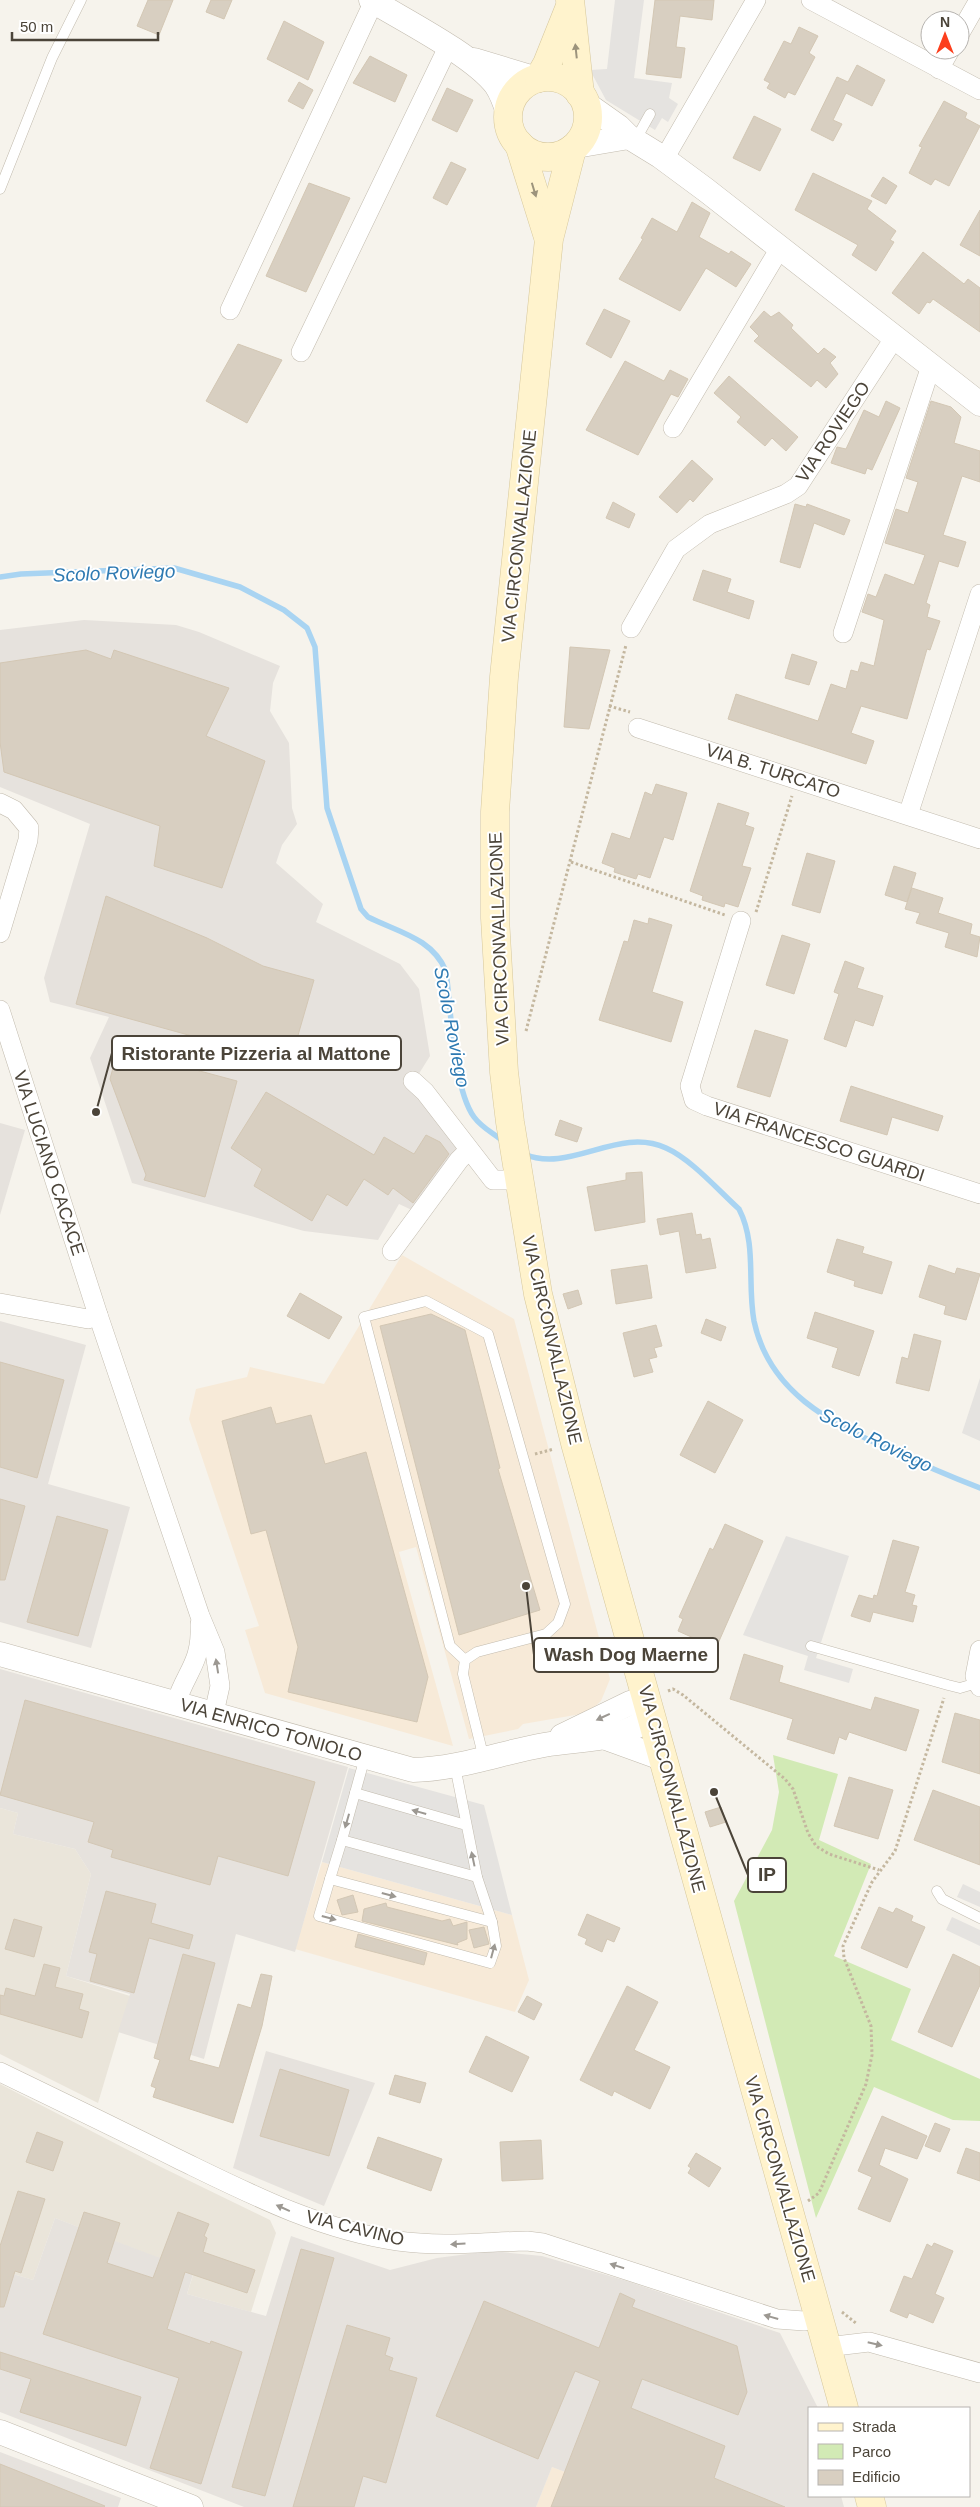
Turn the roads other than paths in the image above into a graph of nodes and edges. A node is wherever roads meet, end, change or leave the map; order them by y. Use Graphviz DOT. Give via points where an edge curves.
graph roads {
  1 [pos="81,0"];
  2 [pos="756,0"];
  3 [pos="811,0"];
  4 [pos="980,0"];
  5 [pos="372,1"];
  6 [pos="570,4"];
  7 [pos="970,16"];
  8 [pos="455,52"];
  9 [pos="944,60"];
  10 [pos="939,69"];
  11 [pos="538,78"];
  12 [pos="980,90"];
  13 [pos="583,98"];
  14 [pos="508,113"];
  15 [pos="650,114"];
  16 [pos="632,139"];
  17 [pos="519,144"];
  18 [pos="574,147"];
  19 [pos="664,159"];
  20 [pos="0,189"];
  21 [pos="549,239"];
  22 [pos="780,248"];
  23 [pos="230,310"];
  24 [pos="895,337"];
  25 [pos="301,352"];
  26 [pos="934,367"];
  27 [pos="980,404"];
  28 [pos="673,428"];
  29 [pos="980,594"];
  30 [pos="631,628"];
  31 [pos="843,632"];
  32 [pos="638,728"];
  33 [pos="0,803"];
  34 [pos="908,815"];
  35 [pos="980,839"];
  36 [pos="741,921"];
  37 [pos="0,933"];
  38 [pos="0,1010"];
  39 [pos="413,1081"];
  40 [pos="469,1150"];
  41 [pos="519,1177"];
  42 [pos="980,1194"];
  43 [pos="392,1251"];
  44 [pos="0,1302"];
  45 [pos="98,1315"];
  46 [pos="200,1616"];
  47 [pos="811,1646"];
  48 [pos="980,1650"];
  49 [pos="0,1654"];
  50 [pos="465,1660"];
  51 [pos="978,1685"];
  52 [pos="176,1703"];
  53 [pos="656,1705"];
  54 [pos="214,1714"];
  55 [pos="606,1738"];
  56 [pos="544,1745"];
  57 [pos="365,1757"];
  58 [pos="484,1759"];
  59 [pos="664,1759"];
  60 [pos="455,1766"];
  61 [pos="355,1793"];
  62 [pos="466,1825"];
  63 [pos="342,1840"];
  64 [pos="478,1878"];
  65 [pos="330,1879"];
  66 [pos="937,1891"];
  67 [pos="980,1918"];
  68 [pos="492,1922"];
  69 [pos="0,2072"];
  70 [pos="830,2314"];
  71 [pos="827,2347"];
  72 [pos="980,2373"];
  73 [pos="844,2407"];
  74 [pos="0,2432"];
  75 [pos="191,2507"];
  1 -- 20 [label="lane" via="52,58"];
  2 -- 19 [label="street"];
  3 -- 10 [label="street"];
  4 -- 7 [label="street"];
  5 -- 8 [label="street"];
  5 -- 23 [label="street"];
  6 -- 11 [label="main road" via="547,64"];
  13 -- 6 [label="main road, one-way"];
  8 -- 11 [label="street"];
  8 -- 14 [label="street" via="495,84"];
  8 -- 25 [label="street"];
  9 -- 10 [label="street"];
  10 -- 12 [label="street"];
  11 -- 13 [label="main road" via="562,80 572,85"];
  11 -- 14 [label="main road" via="517,91"];
  13 -- 16 [label="street"];
  13 -- 18 [label="main road" via="587,126"];
  14 -- 17 [label="main road" via="510,130"];
  15 -- 16 [label="lane"];
  16 -- 18 [label="street"];
  16 -- 19 [label="street"];
  17 -- 18 [label="main road" via="528,151 550,157"];
  17 -- 21 [label="main road, VIA CIRCONVALLAZIONE, one-way"];
  18 -- 21 [label="main road, VIA CIRCONVALLAZIONE"];
  19 -- 22 [label="street"];
  21 -- 41 [label="main road, VIA CIRCONVALLAZIONE" via="504,677 495,812 495,918 504,1072"];
  22 -- 24 [label="street"];
  22 -- 28 [label="street"];
  24 -- 26 [label="street"];
  24 -- 30 [label="street, VIA ROVIEGO" via="798,486 786,494 710,524 676,549"];
  26 -- 27 [label="street"];
  26 -- 31 [label="street" via="928,375"];
  29 -- 34 [label="street"];
  32 -- 34 [label="street, VIA B. TURCATO"];
  33 -- 37 [label="street" via="14,810 29,828"];
  34 -- 35 [label="street, VIA B. TURCATO"];
  36 -- 42 [label="street, VIA FRANCESCO GUARDI" via="690,1086 694,1100"];
  38 -- 45 [label="street, VIA LUCIANO CACACE"];
  39 -- 40 [label="street"];
  40 -- 41 [label="street" via="493,1180"];
  40 -- 43 [label="street" via="458,1160"];
  41 -- 53 [label="main road, VIA CIRCONVALLAZIONE" via="538,1294 576,1443"];
  44 -- 45 [label="street" via="88,1319"];
  45 -- 46 [label="street, VIA LUCIANO CACACE"];
  46 -- 52 [label="street, VIA LUCIANO CACACE" via="199,1651"];
  54 -- 46 [label="street, VIA LUCIANO CACACE, one-way" via="220,1686 215,1652"];
  47 -- 51 [label="lane" via="960,1688"];
  48 -- 51 [label="street" via="975,1669"];
  49 -- 52 [label="street, VIA ENRICO TONIOLO"];
  50 -- 50 [label="lane" via="477,1652 546,1634 558,1623 565,1604 488,1334 426,1301 364,1316 450,1646"];
  50 -- 58 [label="lane" via="463,1674"];
  52 -- 54 [label="street, VIA ENRICO TONIOLO"];
  53 -- 55 [label="street, VIA ENRICO TONIOLO" via="637,1728"];
  53 -- 56 [label="street, VIA ENRICO TONIOLO, one-way" via="630,1703"];
  53 -- 59 [label="main road, VIA CIRCONVALLAZIONE"];
  54 -- 57 [label="street, VIA ENRICO TONIOLO"];
  55 -- 56 [label="street, VIA ENRICO TONIOLO"];
  55 -- 59 [label="street, VIA ENRICO TONIOLO"];
  56 -- 58 [label="street, VIA ENRICO TONIOLO"];
  57 -- 60 [label="street, VIA ENRICO TONIOLO" via="413,1770"];
  57 -- 61 [label="lane"];
  58 -- 60 [label="street, VIA ENRICO TONIOLO"];
  59 -- 70 [label="main road, VIA CIRCONVALLAZIONE"];
  60 -- 62 [label="lane"];
  62 -- 61 [label="lane, one-way"];
  61 -- 63 [label="lane, one-way"];
  64 -- 62 [label="lane, one-way"];
  63 -- 64 [label="lane"];
  63 -- 65 [label="lane"];
  64 -- 68 [label="lane"];
  65 -- 68 [label="lane, one-way"];
  65 -- 68 [label="lane, one-way" via="319,1916 490,1963 496,1946"];
  66 -- 67 [label="lane" via="942,1899"];
  70 -- 69 [label="street, VIA CAVINO, one-way" via="804,2321 778,2319 543,2243 428,2244 334,2227 300,2216 214,2177"];
  70 -- 71 [label="main road, VIA CIRCONVALLAZIONE"];
  71 -- 72 [label="street, one-way" via="869,2342"];
  71 -- 73 [label="main road, VIA CIRCONVALLAZIONE"];
  74 -- 75 [label="street"];
}
